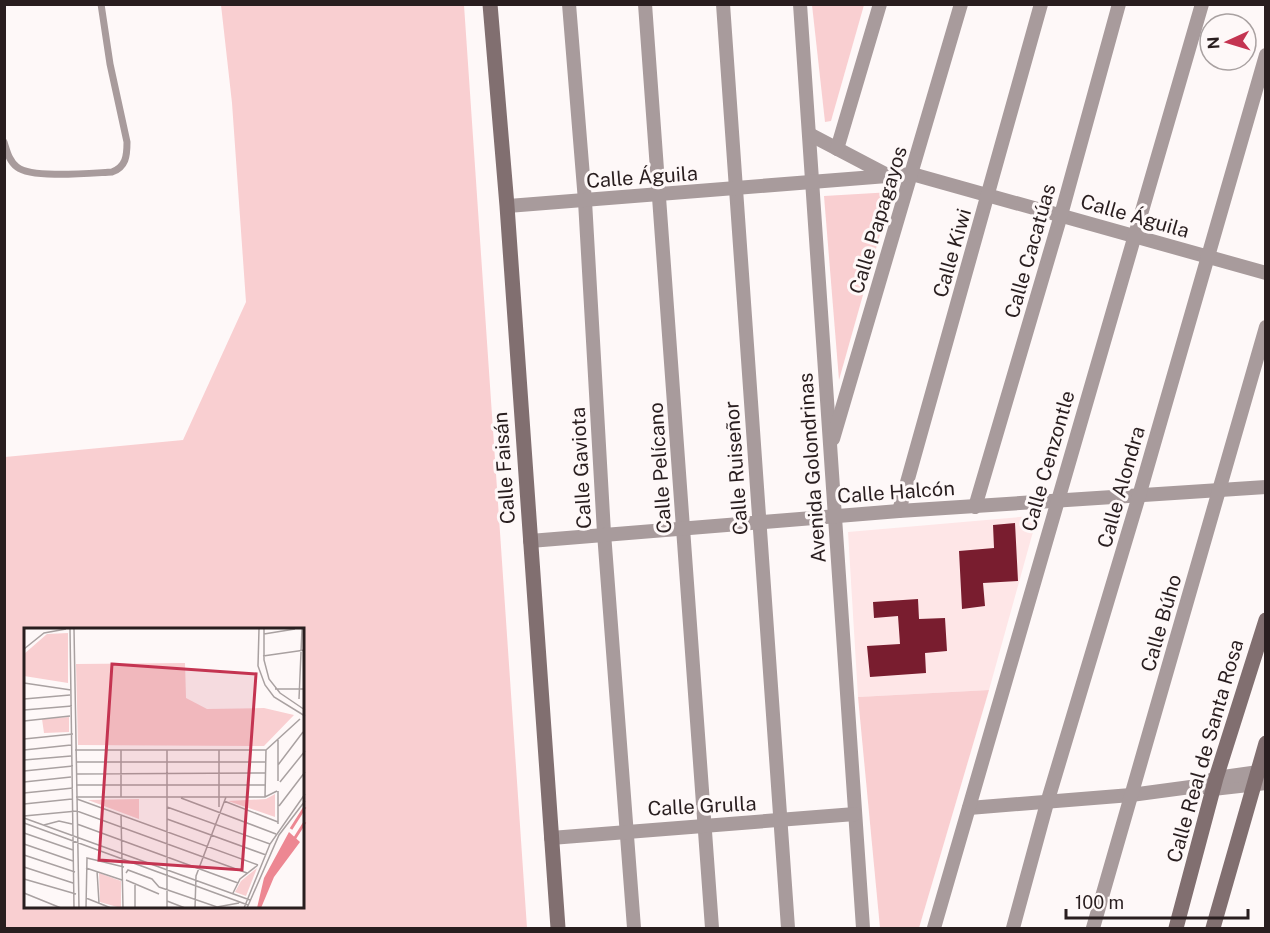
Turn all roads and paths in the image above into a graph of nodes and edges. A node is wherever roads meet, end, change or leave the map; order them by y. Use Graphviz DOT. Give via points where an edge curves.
graph roads {
  1 [pos="101,4"];
  2 [pos="490,4"];
  3 [pos="569,4"];
  4 [pos="645,4"];
  5 [pos="723,4"];
  6 [pos="800,4"];
  7 [pos="880,4"];
  8 [pos="961,4"];
  9 [pos="1041,4"];
  10 [pos="1119,4"];
  11 [pos="1202,4"];
  12 [pos="1266,56"];
  13 [pos="809,134"];
  14 [pos="4,142"];
  15 [pos="837,149"];
  16 [pos="912,174"];
  17 [pos="889,176"];
  18 [pos="812,184"];
  19 [pos="736,189"];
  20 [pos="988,194"];
  21 [pos="658,196"];
  22 [pos="585,201"];
  23 [pos="507,206"];
  24 [pos="1061,215"];
  25 [pos="1134,237"];
  26 [pos="1206,256"];
  27 [pos="1266,273"];
  28 [pos="1266,327"];
  29 [pos="830,446"];
  30 [pos="1266,487"];
  31 [pos="1220,490"];
  32 [pos="1139,496"];
  33 [pos="1056,502"];
  34 [pos="975,507"];
  35 [pos="899,511"];
  36 [pos="835,516"];
  37 [pos="759,524"];
  38 [pos="684,527"];
  39 [pos="604,533"];
  40 [pos="530,541"];
  41 [pos="1266,620"];
  42 [pos="1266,743"];
  43 [pos="1261,777"];
  44 [pos="1209,784"];
  45 [pos="1131,795"];
  46 [pos="1047,803"];
  47 [pos="969,808"];
  48 [pos="855,814"];
  49 [pos="781,821"];
  50 [pos="705,825"];
  51 [pos="628,830"];
  52 [pos="551,838"];
  53 [pos="558,928"];
  54 [pos="634,928"];
  55 [pos="712,928"];
  56 [pos="788,928"];
  57 [pos="863,928"];
  58 [pos="934,928"];
  59 [pos="1013,928"];
  60 [pos="1093,928"];
  61 [pos="1176,928"];
  62 [pos="1213,928"];
  1 -- 14 [label="lane" via="127,142 128,154 121,168 112,172 32,172 16,167"];
  2 -- 23 [label="street, Calle Faisán"];
  3 -- 22 [label="street, Calle Gaviota"];
  4 -- 21 [label="street, Calle Pelícano"];
  5 -- 19 [label="street, Calle Ruiseñor"];
  6 -- 13 [label="street, Avenida Golondrinas"];
  7 -- 15 [label="street"];
  8 -- 16 [label="street, Calle Papagayos"];
  9 -- 20 [label="street, Calle Kiwi"];
  10 -- 24 [label="street, Calle Cacatúas"];
  11 -- 25 [label="street, Calle Cenzontle"];
  12 -- 26 [label="street, Calle Alondra"];
  13 -- 15 [label="street"];
  13 -- 18 [label="street, Avenida Golondrinas"];
  15 -- 17 [label="street"];
  16 -- 17 [label="street, Calle Águila"];
  16 -- 20 [label="street, Calle Águila"];
  16 -- 29 [label="street, Calle Papagayos"];
  17 -- 18 [label="street, Calle Águila"];
  18 -- 19 [label="street, Calle Águila"];
  18 -- 29 [label="street, Avenida Golondrinas"];
  19 -- 21 [label="street, Calle Águila"];
  19 -- 37 [label="street, Calle Ruiseñor"];
  20 -- 24 [label="street, Calle Águila"];
  20 -- 35 [label="street, Calle Kiwi"];
  21 -- 22 [label="street, Calle Águila"];
  21 -- 38 [label="street, Calle Pelícano"];
  22 -- 23 [label="street, Calle Águila"];
  22 -- 39 [label="street, Calle Gaviota"];
  23 -- 40 [label="street, Calle Faisán"];
  24 -- 25 [label="street, Calle Águila"];
  24 -- 34 [label="street, Calle Cacatúas"];
  25 -- 26 [label="street, Calle Águila"];
  25 -- 33 [label="street, Calle Cenzontle"];
  26 -- 27 [label="street, Calle Águila"];
  26 -- 32 [label="street, Calle Alondra"];
  28 -- 31 [label="street, Calle Búho"];
  29 -- 36 [label="street, Avenida Golondrinas"];
  30 -- 31 [label="street, Calle Halcón"];
  31 -- 32 [label="street, Calle Halcón"];
  31 -- 45 [label="street, Calle Búho"];
  32 -- 33 [label="street, Calle Halcón"];
  32 -- 46 [label="street, Calle Alondra"];
  33 -- 34 [label="street, Calle Halcón"];
  33 -- 47 [label="street, Calle Cenzontle"];
  34 -- 35 [label="street, Calle Halcón"];
  35 -- 36 [label="street, Calle Halcón"];
  36 -- 37 [label="street, Calle Halcón"];
  36 -- 48 [label="street, Avenida Golondrinas"];
  37 -- 38 [label="street, Calle Halcón"];
  37 -- 49 [label="street, Calle Ruiseñor"];
  38 -- 39 [label="street, Calle Halcón"];
  38 -- 50 [label="street, Calle Pelícano"];
  39 -- 40 [label="street, Calle Halcón"];
  39 -- 51 [label="street, Calle Gaviota"];
  40 -- 52 [label="street, Calle Faisán"];
  41 -- 44 [label="street, Calle Real de Santa Rosa"];
  42 -- 43 [label="street"];
  43 -- 44 [label="street"];
  43 -- 62 [label="street"];
  44 -- 45 [label="street"];
  44 -- 61 [label="street, Calle Real de Santa Rosa"];
  45 -- 46 [label="street"];
  45 -- 60 [label="street, Calle Búho"];
  46 -- 47 [label="street"];
  46 -- 59 [label="street, Calle Alondra"];
  47 -- 58 [label="street, Calle Cenzontle"];
  48 -- 49 [label="street, Calle Grulla"];
  48 -- 57 [label="street, Avenida Golondrinas"];
  49 -- 50 [label="street, Calle Grulla"];
  49 -- 56 [label="street, Calle Ruiseñor"];
  50 -- 51 [label="street, Calle Grulla"];
  50 -- 55 [label="street, Calle Pelícano"];
  51 -- 52 [label="street, Calle Grulla"];
  51 -- 54 [label="street, Calle Gaviota"];
  52 -- 53 [label="street, Calle Faisán"];
}
